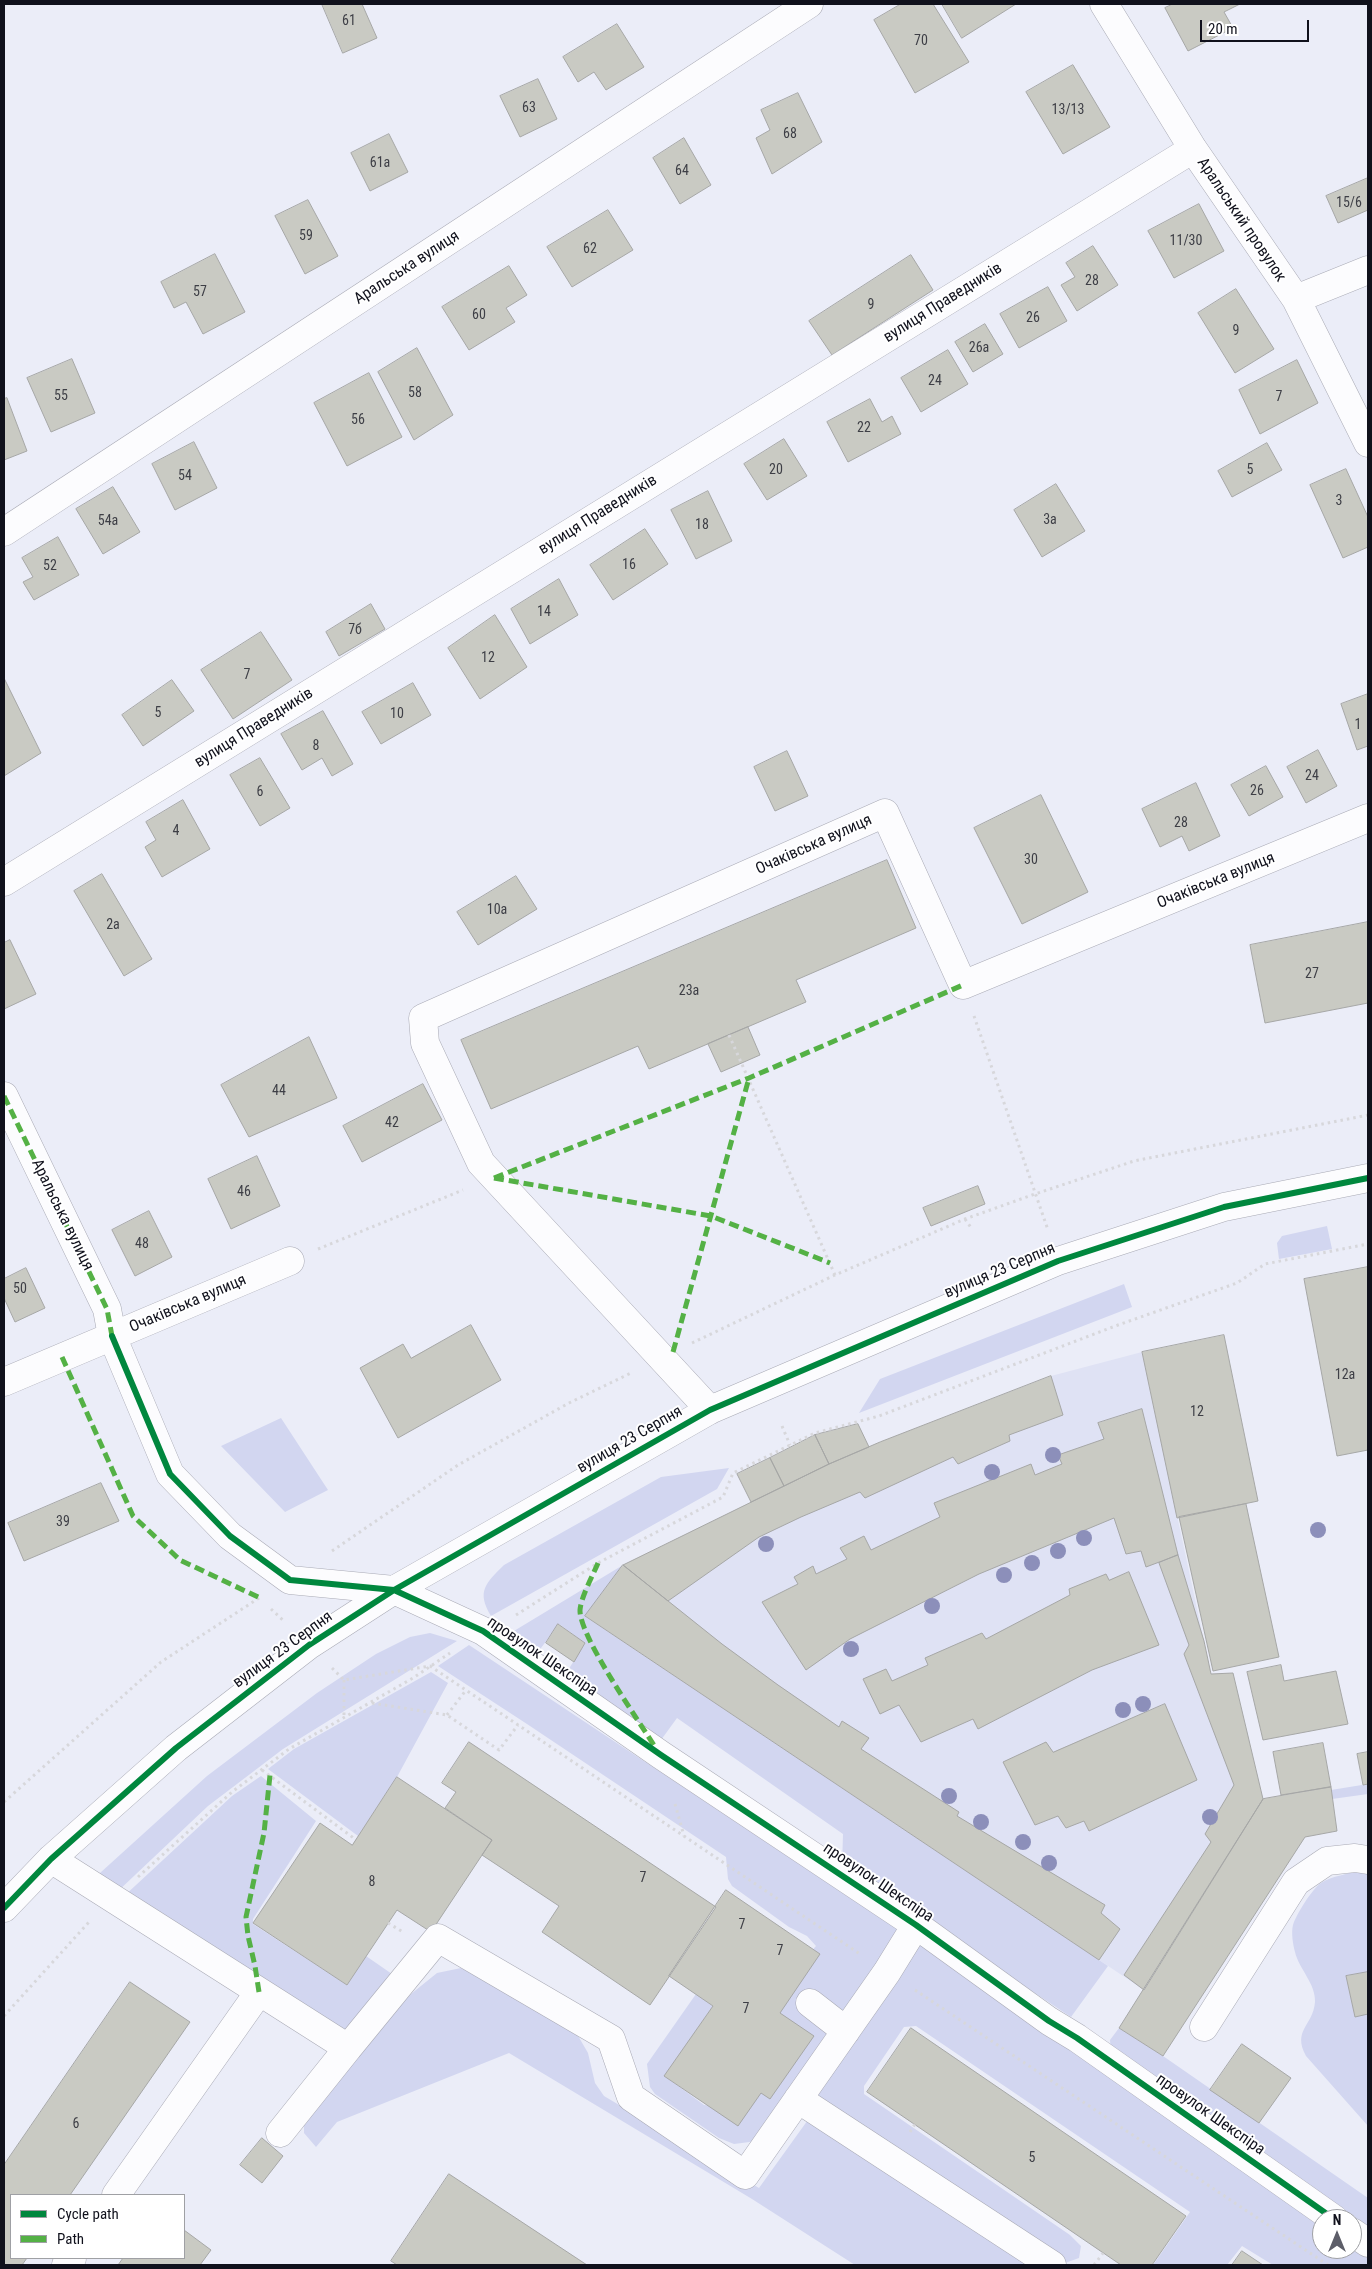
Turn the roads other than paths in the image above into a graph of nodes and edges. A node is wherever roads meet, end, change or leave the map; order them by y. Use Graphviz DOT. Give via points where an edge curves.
graph roads {
  1 [pos="809,4"];
  2 [pos="1104,4"];
  3 [pos="1193,149"];
  4 [pos="1368,270"];
  5 [pos="1296,300"];
  6 [pos="1368,443"];
  7 [pos="4,532"];
  8 [pos="1368,818"];
  9 [pos="4,882"];
  10 [pos="4,1096"];
  11 [pos="1368,1178"];
  12 [pos="290,1261"];
  13 [pos="112,1336"];
  14 [pos="4,1382"];
  15 [pos="710,1410"];
  16 [pos="290,1580"];
  17 [pos="394,1590"];
  18 [pos="51,1859"];
  19 [pos="1368,1860"];
  20 [pos="4,1908"];
  21 [pos="916,1925"];
  22 [pos="259,1992"];
  23 [pos="810,2003"];
  24 [pos="1204,2027"];
  25 [pos="846,2030"];
  26 [pos="348,2048"];
  27 [pos="798,2099"];
  28 [pos="280,2133"];
  29 [pos="117,2194"];
  30 [pos="1320,2209"];
  31 [pos="1052,2265"];
  1 -- 7 [label="street, Аральська вулиця"];
  2 -- 3 [label="street, Аральський провулок"];
  3 -- 5 [label="street, Аральський провулок"];
  3 -- 9 [label="street, вулиця Праведників"];
  4 -- 5 [label="street"];
  5 -- 6 [label="street, Аральський провулок"];
  8 -- 15 [label="street, Очаківська вулиця" via="963,985 886,814 423,1018 425,1043 488,1170"];
  10 -- 13 [label="street, Аральська вулиця" via="107,1309"];
  11 -- 15 [label="street, вулиця 23 Серпня" via="1224,1207 1058,1261"];
  12 -- 13 [label="street, Очаківська вулиця"];
  13 -- 14 [label="street, Очаківська вулиця"];
  13 -- 16 [label="street, Аральська вулиця" via="170,1474 230,1536"];
  15 -- 17 [label="street, вулиця 23 Серпня"];
  16 -- 17 [label="street, провулок Шекспіра"];
  17 -- 18 [label="street, вулиця 23 Серпня" via="309,1645 176,1748"];
  17 -- 21 [label="street, провулок Шекспіра" via="483,1631 661,1756"];
  18 -- 20 [label="street, вулиця 23 Серпня"];
  18 -- 22 [label="street"];
  19 -- 24 [label="street" via="1327,1861 1296,1882"];
  21 -- 25 [label="street"];
  21 -- 30 [label="street, провулок Шекспіра"];
  22 -- 26 [label="street"];
  22 -- 29 [label="street"];
  23 -- 25 [label="street"];
  25 -- 27 [label="street"];
  26 -- 27 [label="street" via="438,1938 611,2039 631,2097 745,2175"];
  26 -- 28 [label="street"];
  27 -- 31 [label="street"];
}
